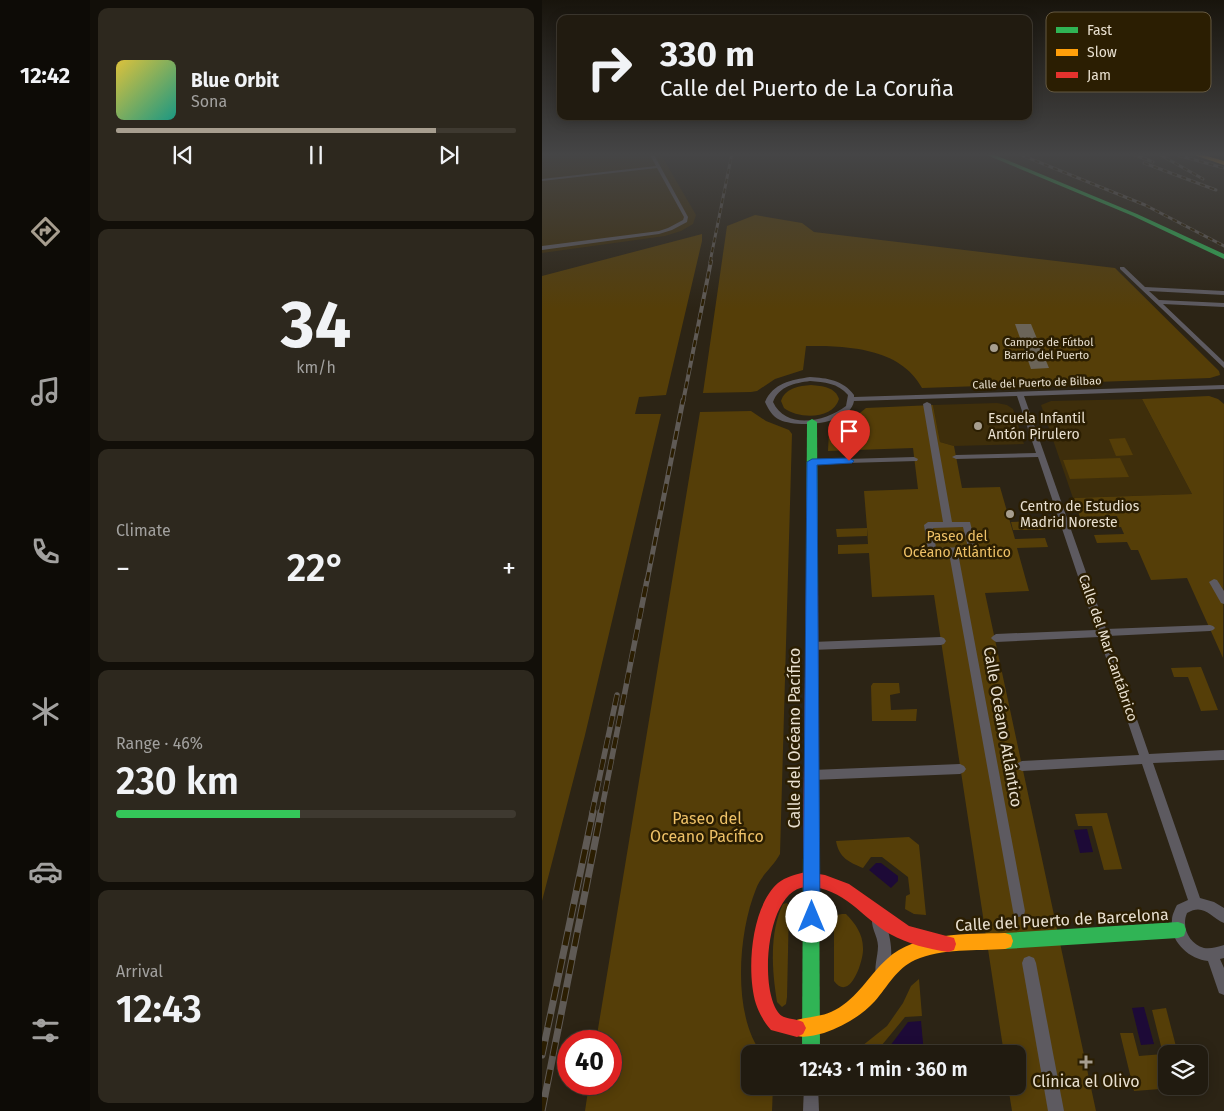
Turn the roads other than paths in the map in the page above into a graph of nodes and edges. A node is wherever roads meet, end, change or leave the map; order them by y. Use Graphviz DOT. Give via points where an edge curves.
graph roads {
  1 [pos="679,205"];
  2 [pos="1110,205"];
  3 [pos="542,248"];
  4 [pos="1224,257"];
  5 [pos="1122,268"];
  6 [pos="1145,289"];
  7 [pos="1224,293"];
  8 [pos="1158,302"];
  9 [pos="1224,305"];
  10 [pos="1224,366"];
  11 [pos="1224,387"];
  12 [pos="1020,394"];
  13 [pos="852,399"];
  14 [pos="927,404"];
  15 [pos="812,422"];
  16 [pos="1041,454"];
  17 [pos="956,457"];
  18 [pos="914,459"];
  19 [pos="812,462"];
  20 [pos="948,524"];
  21 [pos="953,550"];
  22 [pos="1214,582"];
  23 [pos="1224,601"];
  24 [pos="1210,628"];
  25 [pos="1102,633"];
  26 [pos="996,638"];
  27 [pos="941,641"];
  28 [pos="812,646"];
  29 [pos="1224,755"];
  30 [pos="1145,759"];
  31 [pos="1022,766"];
  32 [pos="960,768"];
  33 [pos="812,775"];
  34 [pos="812,880"];
  35 [pos="1195,903"];
  36 [pos="1019,911"];
  37 [pos="877,915"];
  38 [pos="1224,917"];
  39 [pos="1178,930"];
  40 [pos="948,944"];
  41 [pos="1218,953"];
  42 [pos="1029,963"];
  43 [pos="881,978"];
  44 [pos="1224,988"];
  45 [pos="812,1027"];
  46 [pos="811,1045"];
  47 [pos="811,1095"];
  48 [pos="811,1111"];
  49 [pos="1056,1111"];
  1 -- 3 [label="street" via="685,221 659,232"];
  2 -- 4 [label="street"];
  5 -- 6 [label="street"];
  6 -- 7 [label="street"];
  6 -- 8 [label="street"];
  8 -- 9 [label="street"];
  8 -- 10 [label="street"];
  11 -- 12 [label="street, Calle del Puerto de Bilbao"];
  12 -- 13 [label="street, Calle del Puerto de Bilbao"];
  12 -- 16 [label="street, Calle del Mar Cantábrico"];
  13 -- 15 [label="street" via="841,414"];
  13 -- 15 [label="street" via="844,388 818,380 802,380 773,392 770,407 778,416"];
  14 -- 20 [label="street"];
  15 -- 19 [label="street, Calle del Océano Pacífico"];
  16 -- 17 [label="street"];
  16 -- 25 [label="street, Calle del Mar Cantábrico"];
  18 -- 19 [label="street"];
  19 -- 28 [label="street, Calle del Océano Pacífico"];
  20 -- 21 [label="street" via="967,524 973,550"];
  20 -- 21 [label="street" via="928,525 932,551"];
  21 -- 36 [label="street, Calle Océano Atlántico"];
  22 -- 23 [label="street"];
  24 -- 25 [label="street"];
  25 -- 26 [label="street"];
  25 -- 30 [label="street, Calle del Mar Cantábrico"];
  27 -- 28 [label="street"];
  28 -- 33 [label="street, Calle del Océano Pacífico"];
  29 -- 30 [label="street"];
  30 -- 31 [label="street"];
  30 -- 35 [label="street, Calle del Mar Cantábrico"];
  32 -- 33 [label="street"];
  33 -- 34 [label="street, Calle del Océano Pacífico"];
  34 -- 37 [label="street, Calle del Puerto de Barcelona" via="850,893"];
  34 -- 45 [label="street, Calle del Océano Pacífico"];
  34 -- 45 [label="street, Calle del Puerto de Barcelona" via="794,881 779,892 766,924 760,967 766,1006 774,1020 784,1027"];
  35 -- 38 [label="street" via="1211,907"];
  35 -- 39 [label="street, Calle del Puerto de Barcelona" via="1187,905 1178,915"];
  37 -- 40 [label="street, Calle del Puerto de Barcelona" via="901,932"];
  37 -- 43 [label="street, Calle del Puerto de Barcelona" via="885,945"];
  39 -- 40 [label="street, Calle del Puerto de Barcelona"];
  39 -- 41 [label="street, Calle del Puerto de Barcelona" via="1188,946 1196,951"];
  40 -- 43 [label="street, Calle del Puerto de Barcelona" via="903,957"];
  41 -- 44 [label="street"];
  42 -- 49 [label="street"];
  43 -- 45 [label="street, Calle del Puerto de Barcelona" via="866,999 848,1015"];
  45 -- 46 [label="street, Calle del Océano Pacífico"];
  47 -- 48 [label="street"];
}
